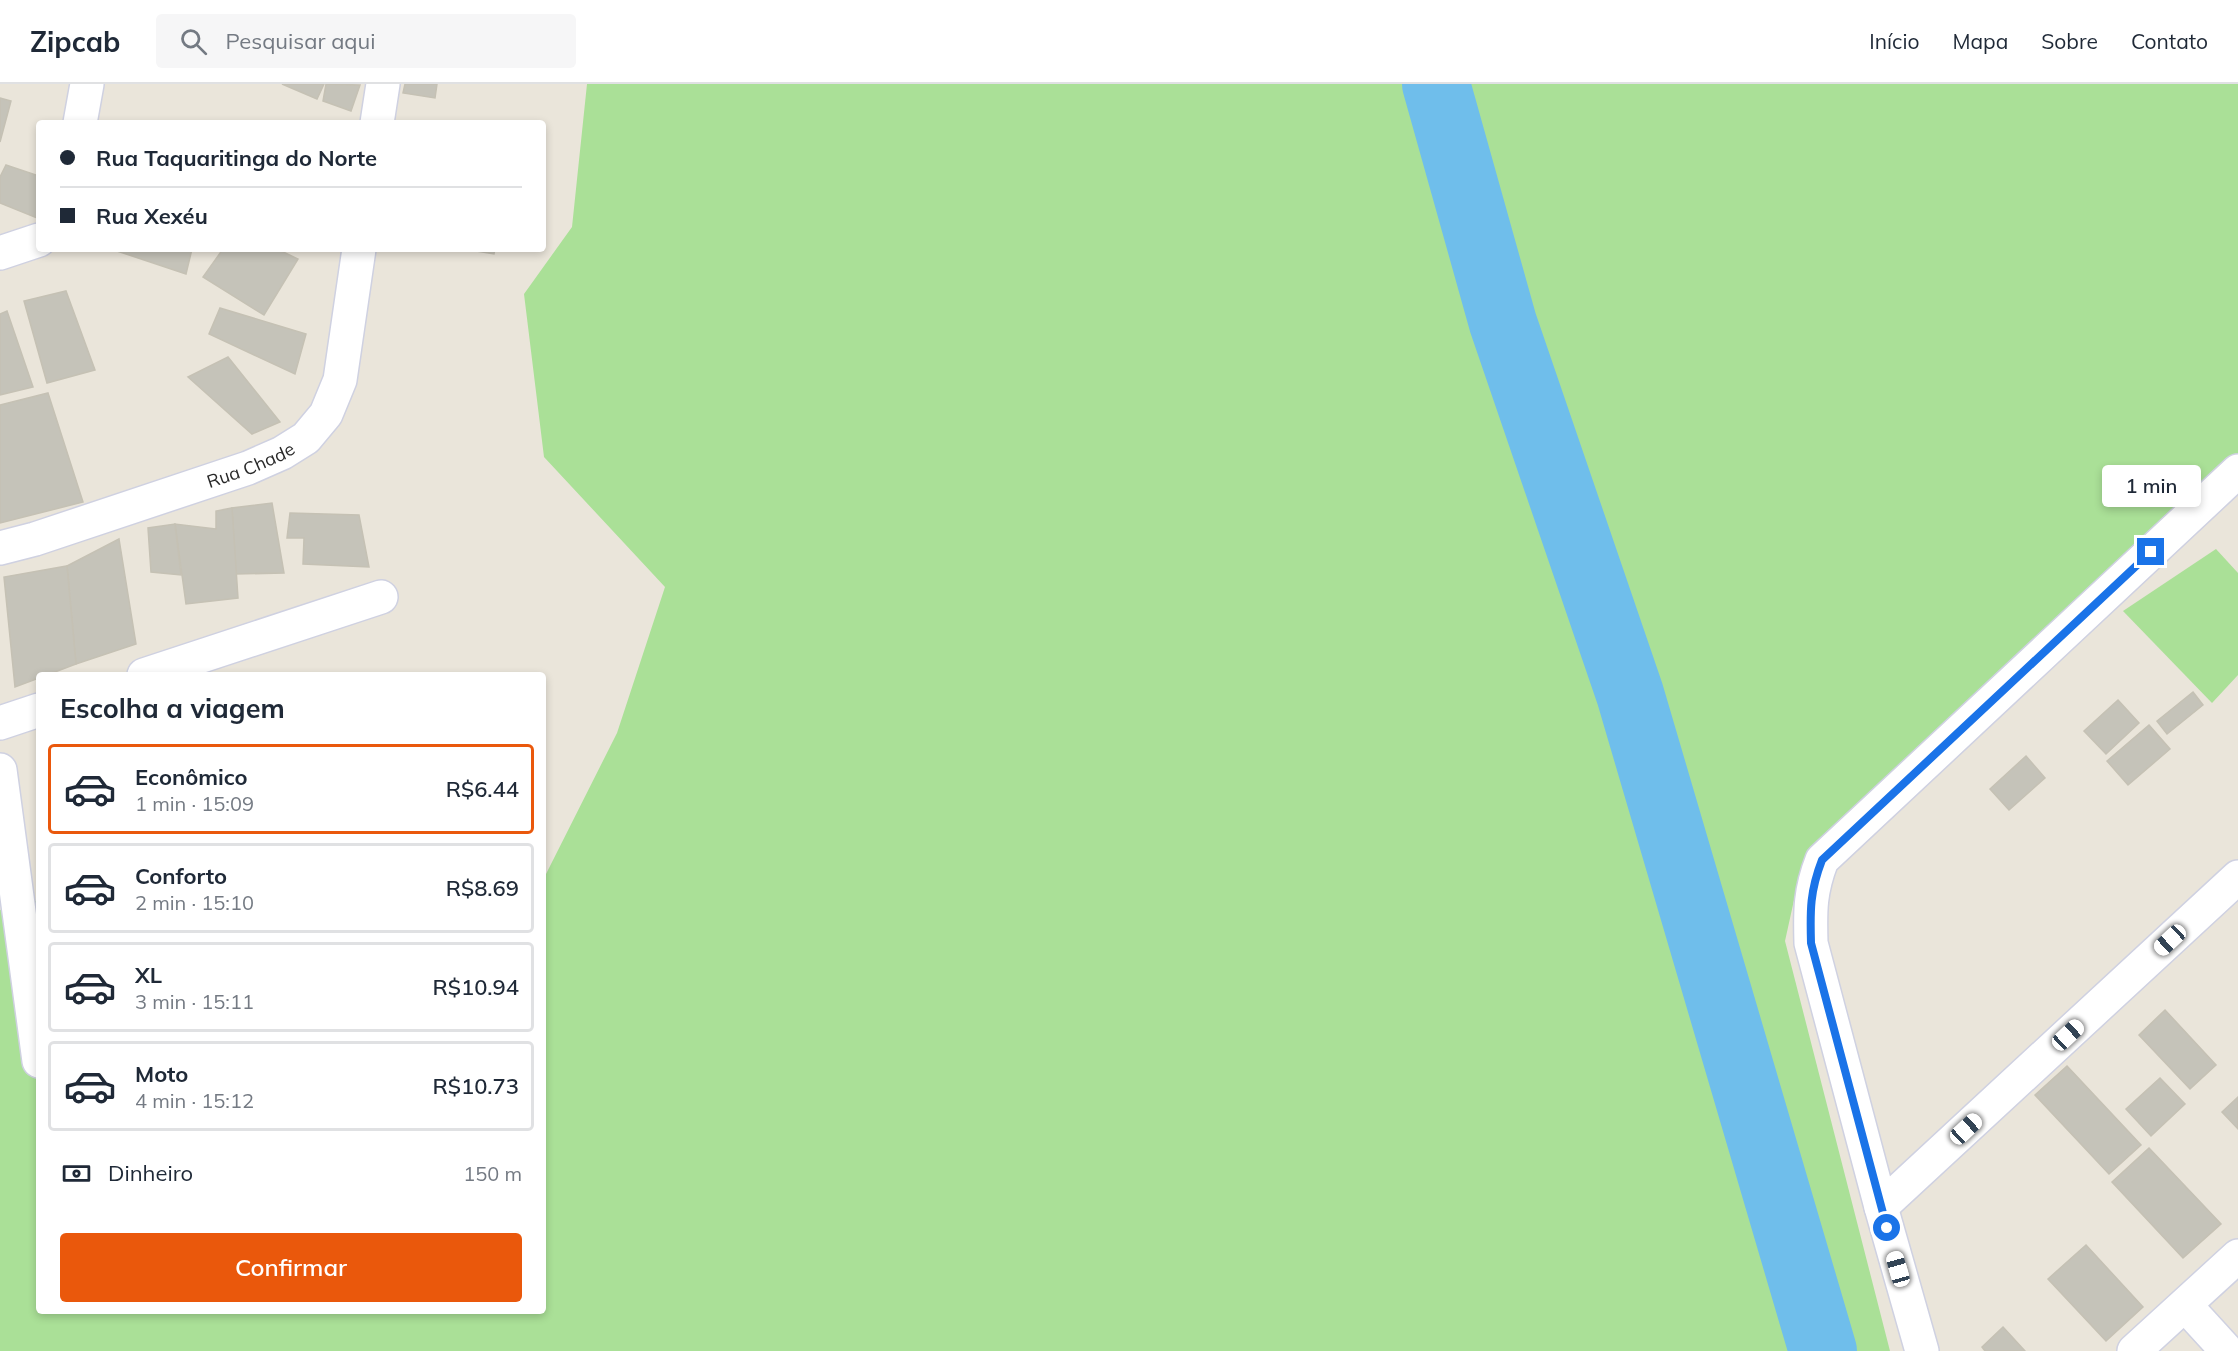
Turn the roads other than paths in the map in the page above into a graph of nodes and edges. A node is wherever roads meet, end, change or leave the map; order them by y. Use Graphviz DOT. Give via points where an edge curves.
graph roads {
  1 [pos="87,84"];
  2 [pos="383,84"];
  3 [pos="81,120"];
  4 [pos="377,120"];
  5 [pos="36,241"];
  6 [pos="359,252"];
  7 [pos="0,253"];
  8 [pos="2238,471"];
  9 [pos="0,548"];
  10 [pos="381,597"];
  11 [pos="153,672"];
  12 [pos="36,711"];
  13 [pos="0,723"];
  14 [pos="0,771"];
  15 [pos="2238,878"];
  16 [pos="36,1040"];
  17 [pos="1881,1207"];
  18 [pos="2238,1256"];
  19 [pos="2185,1305"];
  20 [pos="1922,1351"];
  21 [pos="2133,1351"];
  22 [pos="2227,1351"];
  1 -- 3 [label="street"];
  2 -- 4 [label="street"];
  5 -- 7 [label="street"];
  6 -- 9 [label="street, Rua Chade" via="340,380 326,414 306,438 248,468"];
  8 -- 17 [label="street" via="1822,860 1813,884 1811,943"];
  10 -- 11 [label="street"];
  12 -- 13 [label="street"];
  14 -- 16 [label="street"];
  15 -- 17 [label="street"];
  17 -- 20 [label="street"];
  18 -- 19 [label="street"];
  19 -- 21 [label="street"];
  19 -- 22 [label="street"];
}
